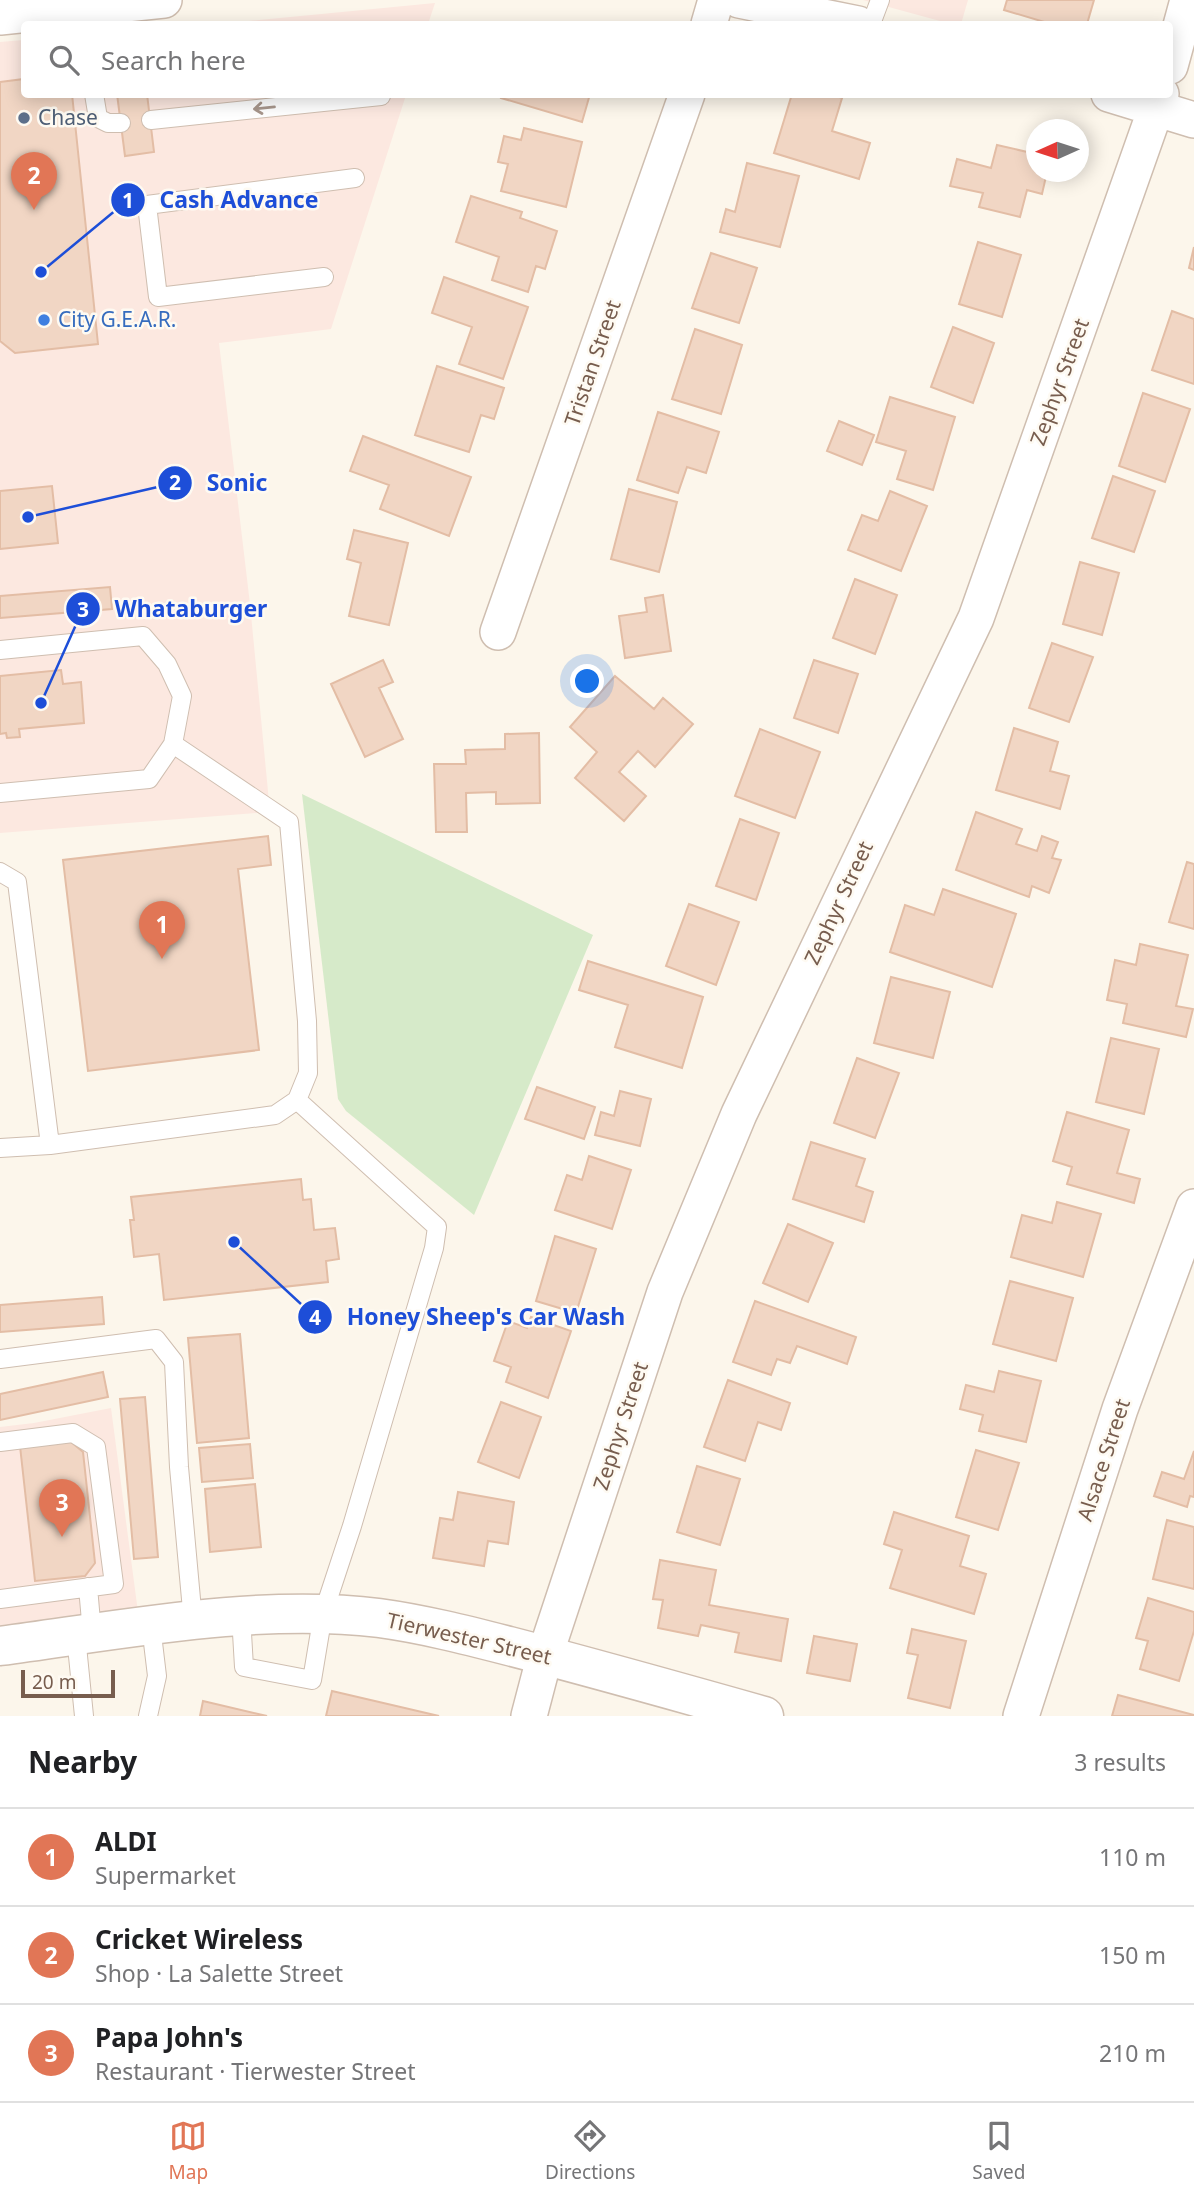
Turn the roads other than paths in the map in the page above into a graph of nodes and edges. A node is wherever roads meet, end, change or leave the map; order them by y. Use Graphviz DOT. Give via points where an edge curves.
graph roads {
  1 [pos="164,0"];
  2 [pos="716,0"];
  3 [pos="739,0"];
  4 [pos="880,0"];
  5 [pos="1188,0"];
  6 [pos="85,16"];
  7 [pos="0,17"];
  8 [pos="710,21"];
  9 [pos="843,21"];
  10 [pos="872,21"];
  11 [pos="1173,55"];
  12 [pos="94,98"];
  13 [pos="362,98"];
  14 [pos="686,98"];
  15 [pos="1134,98"];
  16 [pos="1159,102"];
  17 [pos="151,120"];
  18 [pos="1194,120"];
  19 [pos="121,123"];
  20 [pos="355,178"];
  21 [pos="324,277"];
  22 [pos="498,632"];
  23 [pos="0,649"];
  24 [pos="173,744"];
  25 [pos="0,793"];
  26 [pos="0,872"];
  27 [pos="297,1100"];
  28 [pos="50,1145"];
  29 [pos="0,1147"];
  30 [pos="1194,1207"];
  31 [pos="0,1359"];
  32 [pos="0,1442"];
  33 [pos="88,1587"];
  34 [pos="0,1599"];
  35 [pos="323,1614"];
  36 [pos="241,1616"];
  37 [pos="192,1621"];
  38 [pos="151,1626"];
  39 [pos="84,1635"];
  40 [pos="0,1646"];
  41 [pos="545,1655"];
  42 [pos="84,1716"];
  43 [pos="148,1716"];
  44 [pos="528,1716"];
  45 [pos="764,1716"];
  46 [pos="1021,1716"];
  1 -- 6 [label="street"];
  2 -- 8 [label="street"];
  3 -- 9 [label="street"];
  4 -- 10 [label="lane"];
  5 -- 11 [label="street"];
  6 -- 7 [label="street"];
  12 -- 19 [label="lane" via="97,118"];
  13 -- 17 [label="lane, one-way"];
  14 -- 22 [label="street, Tristan Street"];
  15 -- 16 [label="street"];
  16 -- 18 [label="street"];
  16 -- 41 [label="street, Zephyr Street" via="976,618 739,1114 665,1292"];
  20 -- 21 [label="lane" via="147,205 158,297"];
  23 -- 24 [label="lane" via="143,636 167,664 182,696"];
  24 -- 25 [label="lane" via="149,779"];
  24 -- 27 [label="lane" via="289,822 307,1021 308,1073"];
  26 -- 28 [label="lane" via="17,882"];
  27 -- 28 [label="lane" via="275,1115"];
  27 -- 35 [label="lane" via="437,1227"];
  28 -- 29 [label="lane"];
  30 -- 46 [label="street, Alsace Street" via="1120,1409"];
  31 -- 37 [label="lane" via="156,1339 174,1362"];
  32 -- 33 [label="lane" via="73,1433 96,1447 114,1584"];
  33 -- 34 [label="lane"];
  33 -- 39 [label="lane"];
  35 -- 36 [label="street, Tierwester Street"];
  35 -- 36 [label="lane" via="312,1680 244,1667"];
  35 -- 41 [label="street, Tierwester Street" via="436,1628"];
  36 -- 37 [label="street, Tierwester Street"];
  37 -- 38 [label="street, Tierwester Street"];
  38 -- 39 [label="street, Tierwester Street"];
  38 -- 43 [label="lane" via="157,1676"];
  39 -- 40 [label="street, Tierwester Street"];
  39 -- 42 [label="lane"];
  41 -- 44 [label="street, Zephyr Street"];
  41 -- 45 [label="street, Tierwester Street"];
}
